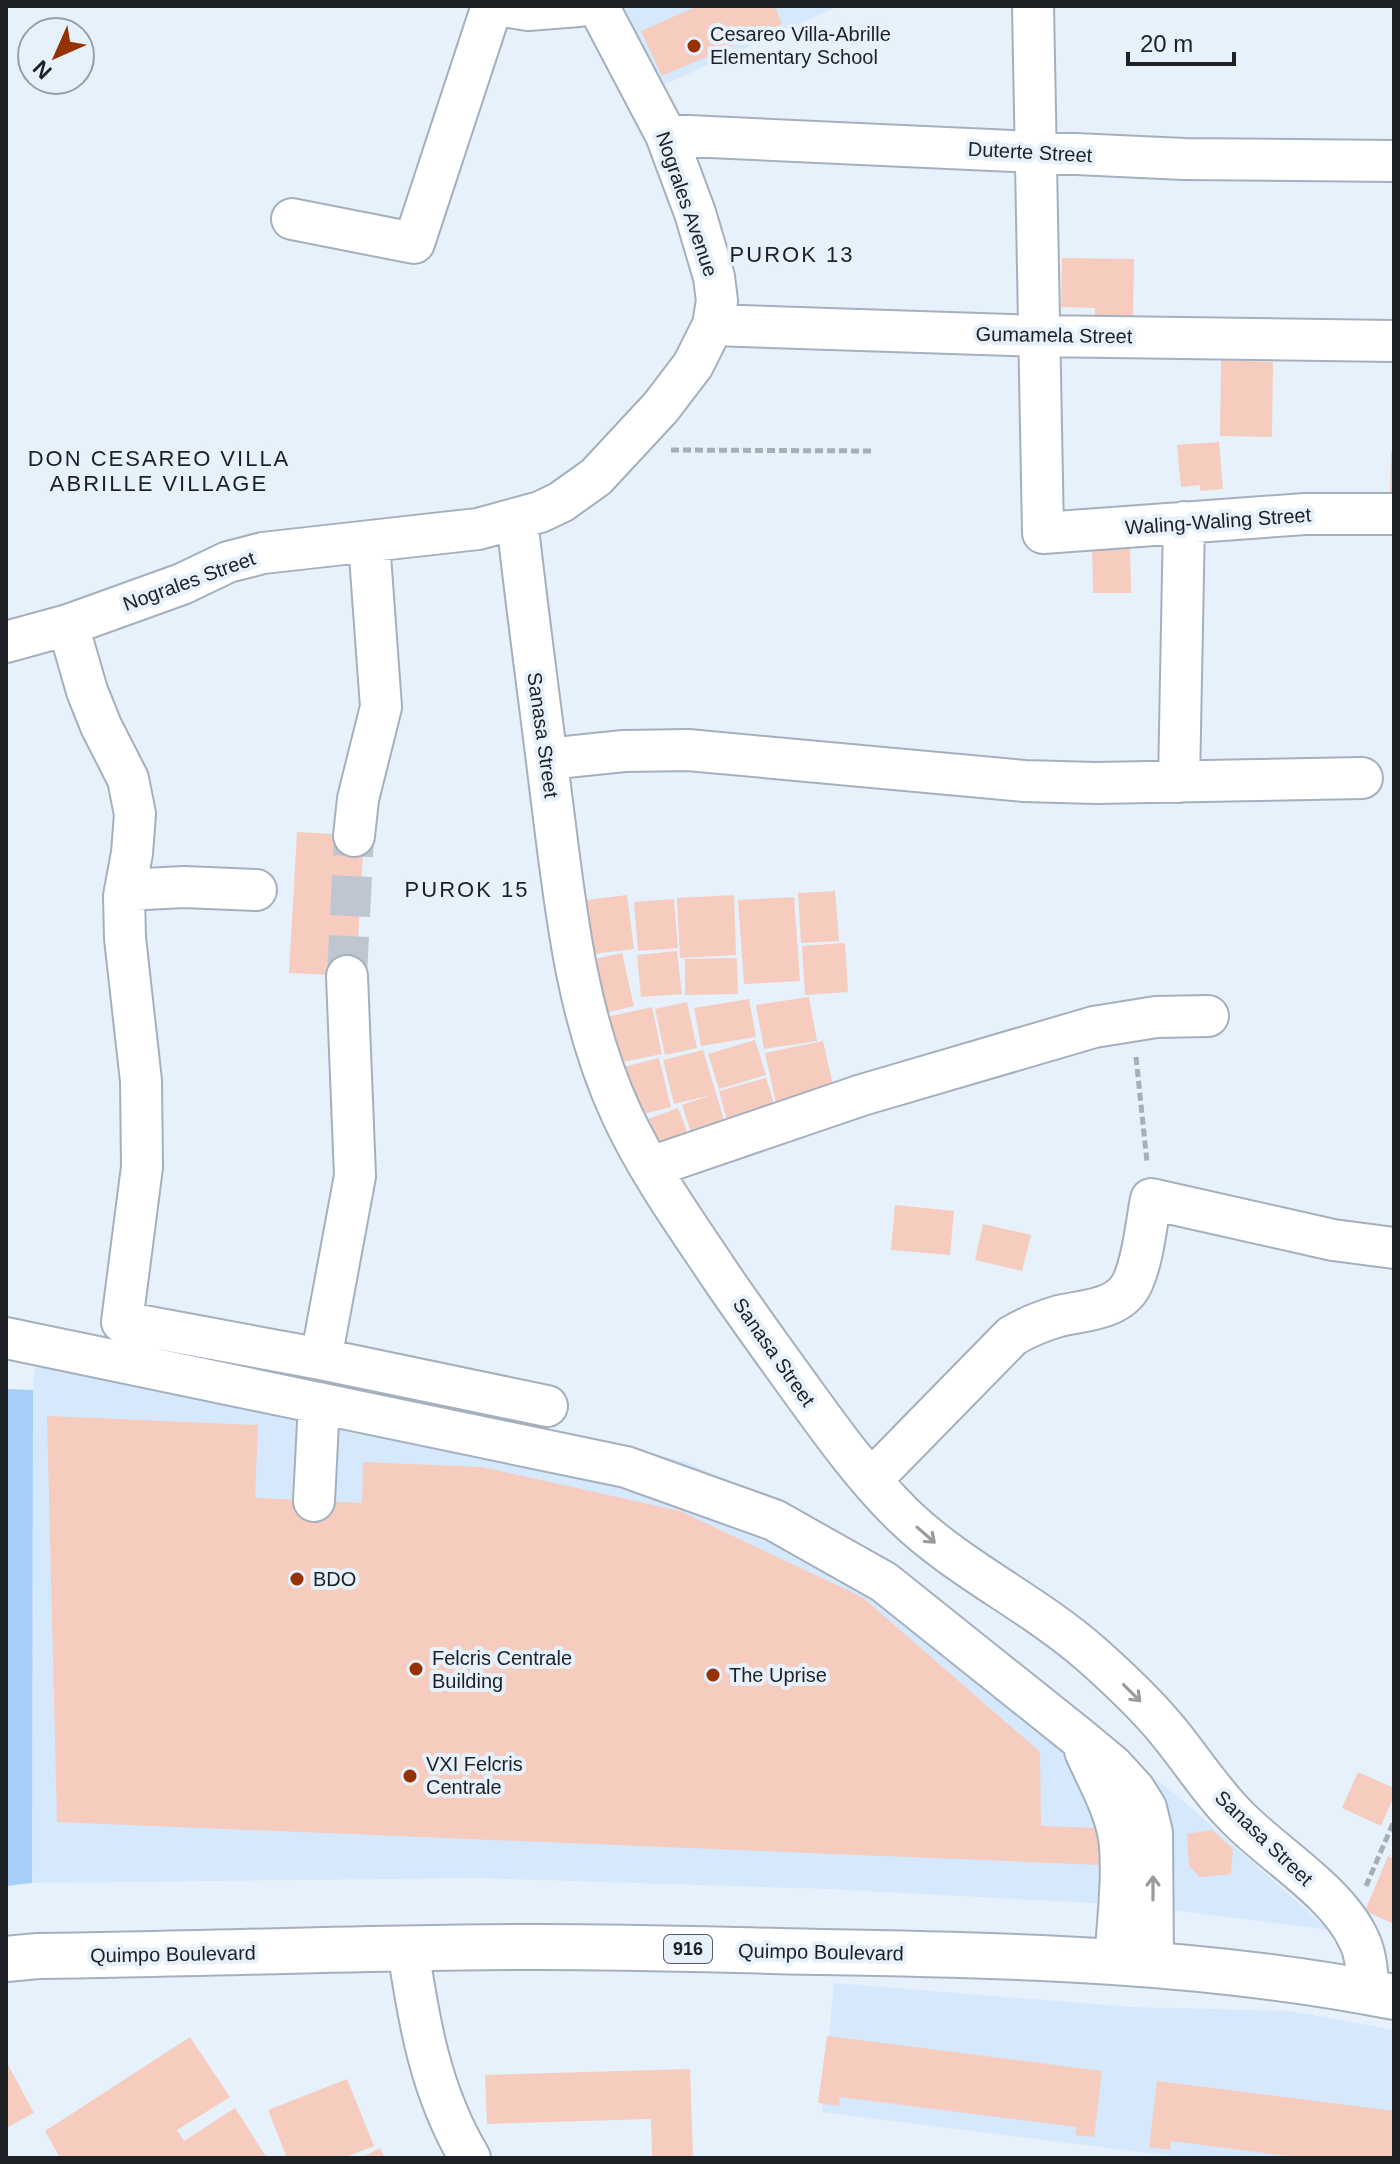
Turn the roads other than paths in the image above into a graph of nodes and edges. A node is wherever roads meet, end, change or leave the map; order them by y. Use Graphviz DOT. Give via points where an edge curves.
graph roads {
  1 [pos="492,6"];
  2 [pos="503,6"];
  3 [pos="579,6"];
  4 [pos="598,6"];
  5 [pos="1033,6"];
  6 [pos="666,135"];
  7 [pos="1037,152"];
  8 [pos="1394,161"];
  9 [pos="292,219"];
  10 [pos="713,325"];
  11 [pos="1038,336"];
  12 [pos="1394,341"];
  13 [pos="1394,514"];
  14 [pos="517,519"];
  15 [pos="1184,522"];
  16 [pos="369,542"];
  17 [pos="68,625"];
  18 [pos="6,642"];
  19 [pos="547,759"];
  20 [pos="1362,778"];
  21 [pos="1179,782"];
  22 [pos="354,836"];
  23 [pos="125,890"];
  24 [pos="256,890"];
  25 [pos="347,976"];
  26 [pos="1208,1016"];
  27 [pos="651,1167"];
  28 [pos="1394,1248"];
  29 [pos="6,1338"];
  30 [pos="321,1359"];
  31 [pos="319,1403"];
  32 [pos="547,1406"];
  33 [pos="871,1480"];
  34 [pos="314,1501"];
  35 [pos="408,1949"];
  36 [pos="6,1959"];
  37 [pos="1134,1964"];
  38 [pos="1381,1995"];
  39 [pos="470,2158"];
  1 -- 9 [label="street" via="414,243"];
  2 -- 3 [label="street"];
  4 -- 6 [label="street, Nograles Avenue"];
  5 -- 7 [label="street"];
  6 -- 7 [label="street, Duterte Street"];
  6 -- 10 [label="street, Nograles Avenue" via="714,277"];
  7 -- 8 [label="street, Duterte Street"];
  7 -- 11 [label="street"];
  10 -- 11 [label="street, Gumamela Street"];
  10 -- 14 [label="street, Nograles Avenue" via="693,365 661,407 596,477 561,502"];
  11 -- 12 [label="street, Gumamela Street"];
  11 -- 15 [label="street, Waling-Waling Street" via="1043,533"];
  13 -- 15 [label="street, Waling-Waling Street"];
  14 -- 16 [label="street, Nograles Street"];
  14 -- 19 [label="street, Sanasa Street"];
  15 -- 21 [label="street"];
  16 -- 17 [label="street, Nograles Street" via="305,547 228,562"];
  16 -- 22 [label="street" via="381,707"];
  17 -- 18 [label="street, Nograles Street"];
  17 -- 23 [label="street" via="101,726 128,779 135,814"];
  19 -- 21 [label="street" via="688,750 1024,781"];
  19 -- 27 [label="street, Sanasa Street" via="573,958 587,1022 622,1117"];
  20 -- 21 [label="street"];
  23 -- 24 [label="street"];
  23 -- 30 [label="street" via="125,938 141,1081 142,1167 122,1322"];
  25 -- 30 [label="street" via="355,1176"];
  26 -- 27 [label="street" via="1094,1027 862,1095"];
  27 -- 33 [label="street, Sanasa Street" via="752,1323"];
  28 -- 33 [label="street" via="1333,1240 1151,1199 1133,1282 1120,1297 1012,1336"];
  29 -- 31 [label="street"];
  30 -- 32 [label="street"];
  31 -- 34 [label="street"];
  31 -- 37 [label="street" via="626,1467 774,1520 884,1582 1078,1737 1134,1789 1152,1833"];
  33 -- 38 [label="street, Sanasa Street, one-way" via="933,1542 1023,1602 1134,1694 1237,1818 1350,1924"];
  35 -- 36 [label="main road, Quimpo Boulevard / 916"];
  35 -- 37 [label="main road, Quimpo Boulevard / 916" via="890,1953"];
  35 -- 39 [label="street" via="430,2068"];
  37 -- 38 [label="main road, Quimpo Boulevard / 916" via="1308,1981"];
}
